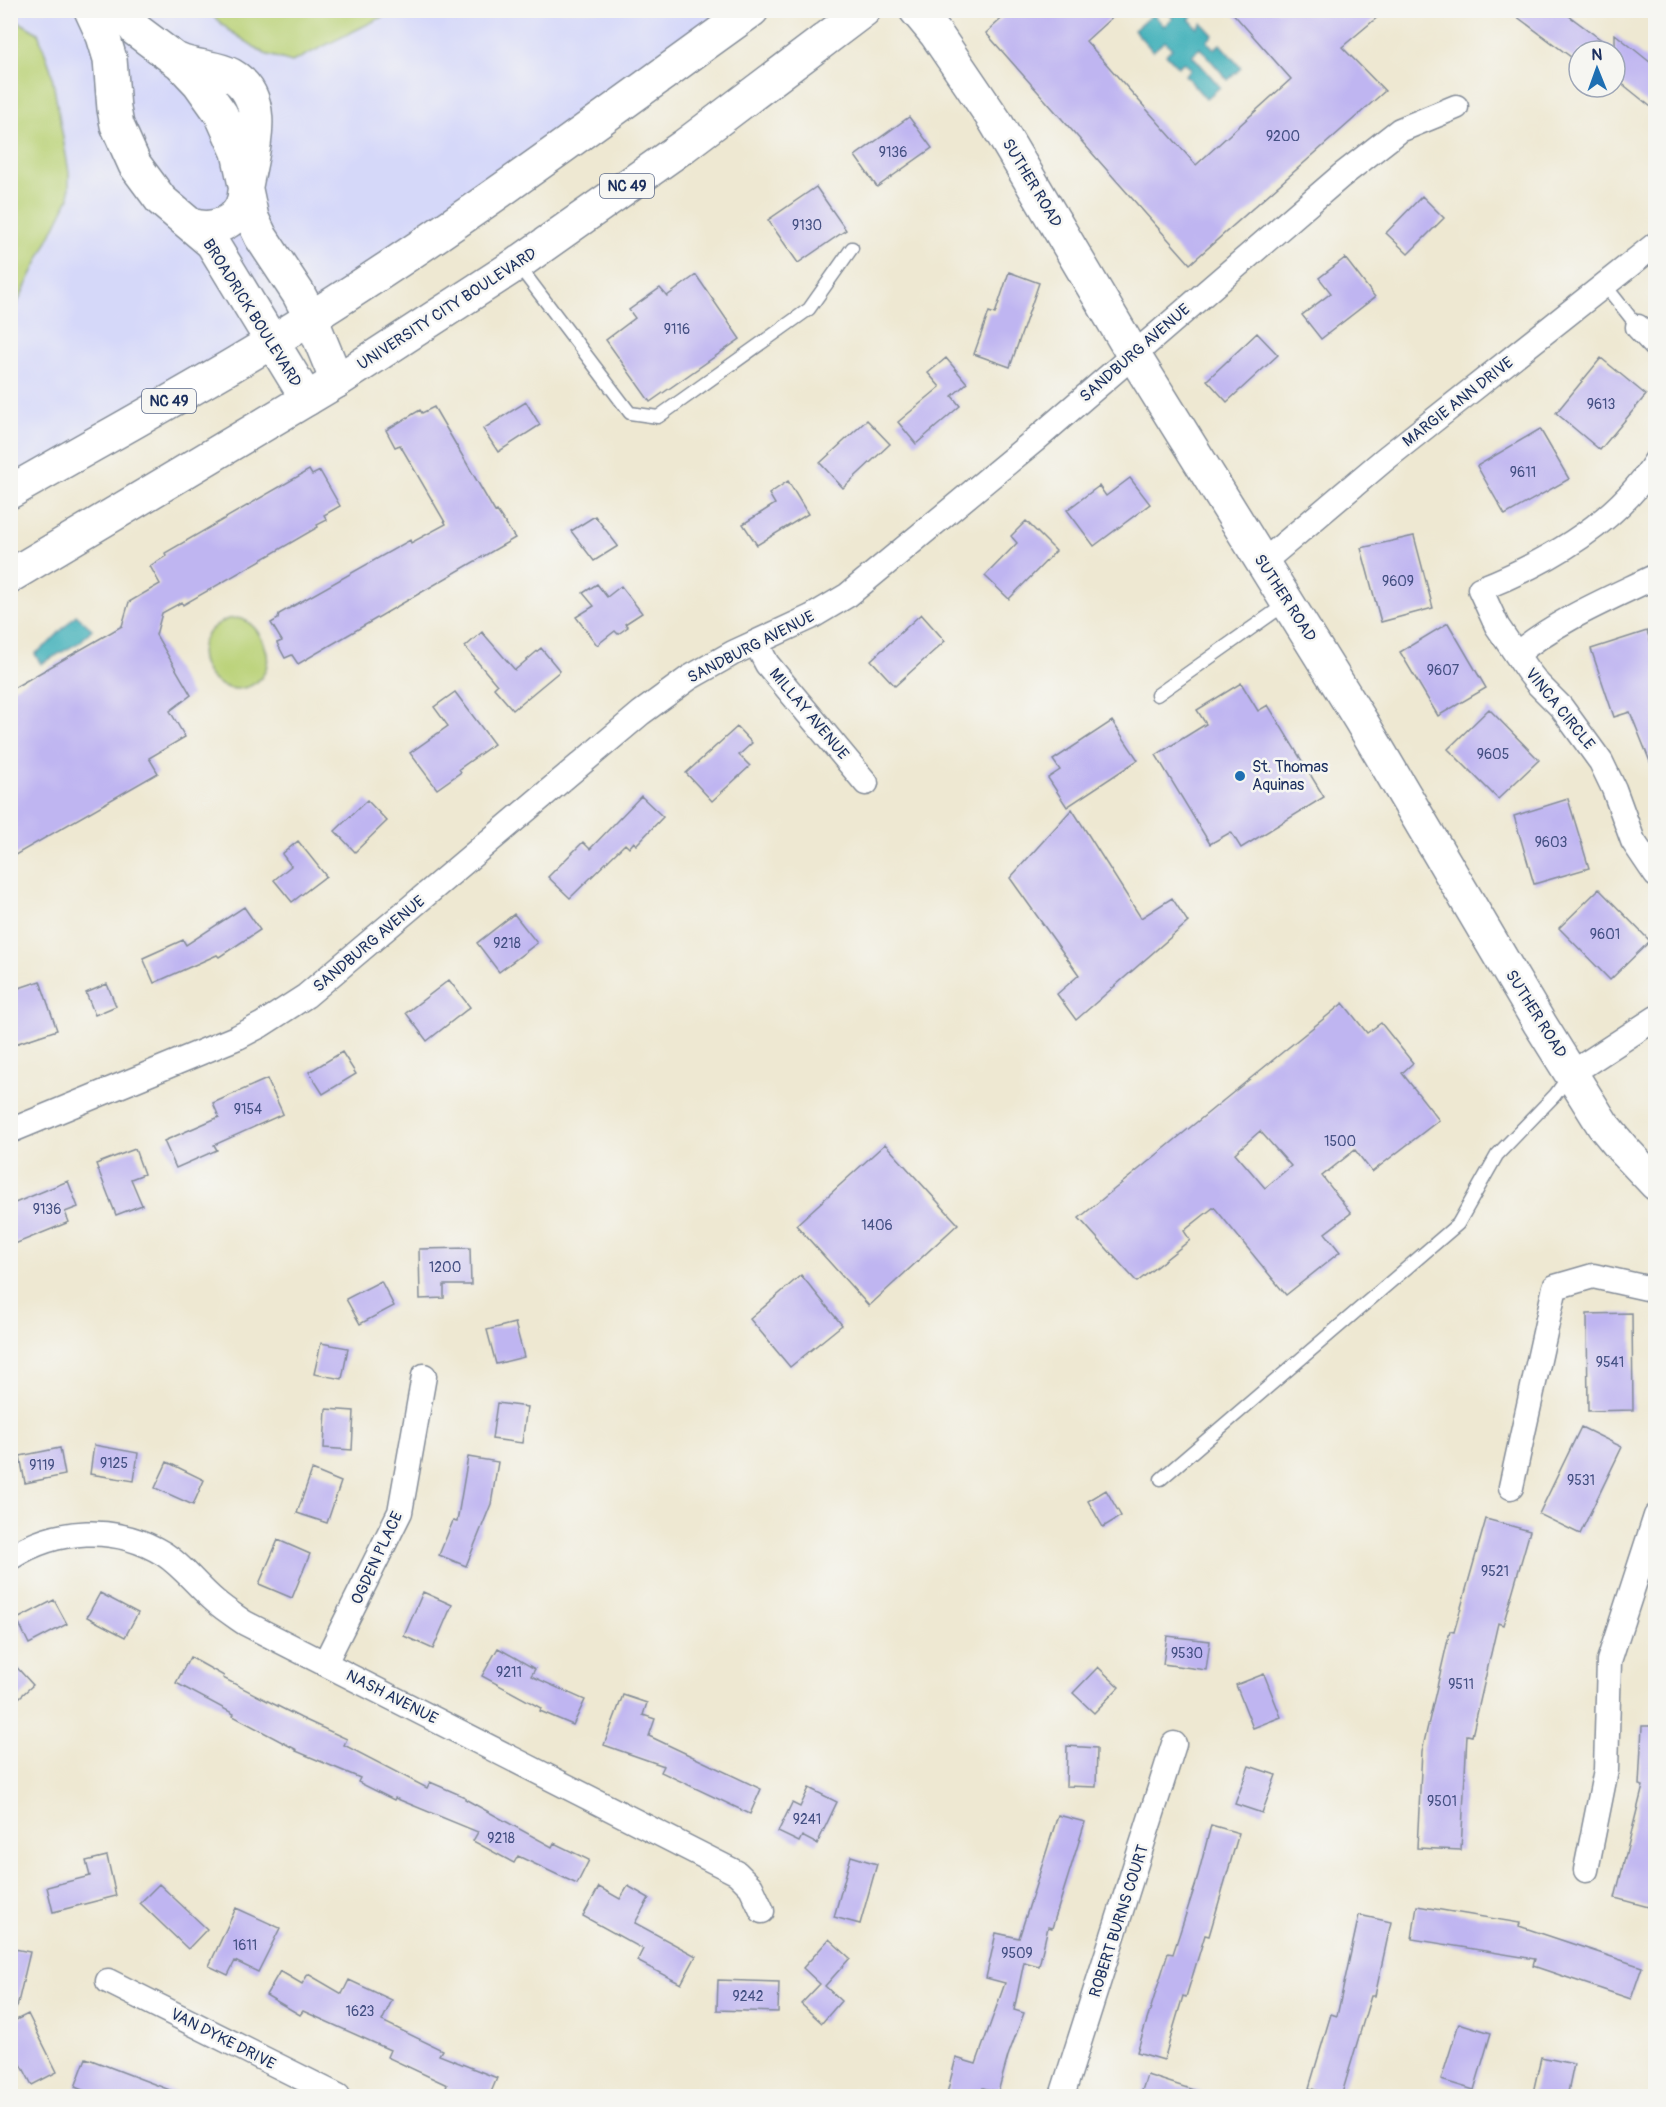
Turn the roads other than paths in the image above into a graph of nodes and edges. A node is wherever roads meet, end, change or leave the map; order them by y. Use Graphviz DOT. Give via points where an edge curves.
graph roads {
  1 [pos="91,10"];
  2 [pos="122,10"];
  3 [pos="752,10"];
  4 [pos="864,10"];
  5 [pos="916,10"];
  6 [pos="1456,107"];
  7 [pos="245,190"];
  8 [pos="191,225"];
  9 [pos="1656,244"];
  10 [pos="852,248"];
  11 [pos="518,264"];
  12 [pos="1604,284"];
  13 [pos="311,318"];
  14 [pos="1638,327"];
  15 [pos="271,341"];
  16 [pos="1656,346"];
  17 [pos="1133,354"];
  18 [pos="338,381"];
  19 [pos="306,399"];
  20 [pos="1656,461"];
  21 [pos="10,492"];
  22 [pos="1262,563"];
  23 [pos="10,576"];
  24 [pos="1656,576"];
  25 [pos="1287,602"];
  26 [pos="756,643"];
  27 [pos="1517,654"];
  28 [pos="1157,695"];
  29 [pos="866,783"];
  30 [pos="1656,875"];
  31 [pos="1656,1018"];
  32 [pos="1572,1073"];
  33 [pos="10,1131"];
  34 [pos="1656,1184"];
  35 [pos="1656,1290"];
  36 [pos="424,1376"];
  37 [pos="1161,1479"];
  38 [pos="1511,1487"];
  39 [pos="1656,1516"];
  40 [pos="10,1558"];
  41 [pos="325,1663"];
  42 [pos="1174,1744"];
  43 [pos="1586,1870"];
  44 [pos="762,1911"];
  45 [pos="108,1981"];
  46 [pos="338,2097"];
  47 [pos="1062,2097"];
  1 -- 8 [label="street, BROADRICK BOULEVARD" via="110,59 115,117 130,156 161,200"];
  2 -- 7 [label="street" via="136,30 199,82 221,114 238,152"];
  3 -- 13 [label="street, NC 49" via="444,230"];
  4 -- 11 [label="street, UNIVERSITY CITY BOULEVARD / NC 49" via="684,146"];
  5 -- 17 [label="street, SUTHER ROAD" via="995,121"];
  6 -- 17 [label="street, SANDBURG AVENUE" via="1400,130"];
  7 -- 8 [label="street" via="242,206 225,224"];
  7 -- 13 [label="street" via="261,237"];
  8 -- 15 [label="street, BROADRICK BOULEVARD" via="212,243"];
  9 -- 12 [label="street, MARGIE ANN DRIVE"];
  10 -- 11 [label="lane" via="809,309 658,417 630,413"];
  11 -- 18 [label="street, UNIVERSITY CITY BOULEVARD / NC 49"];
  12 -- 14 [label="lane"];
  12 -- 22 [label="street, MARGIE ANN DRIVE"];
  13 -- 15 [label="street, NC 49"];
  13 -- 18 [label="street"];
  14 -- 16 [label="street"];
  15 -- 19 [label="street, BROADRICK BOULEVARD"];
  15 -- 21 [label="street, NC 49"];
  17 -- 22 [label="street, SUTHER ROAD"];
  17 -- 26 [label="street, SANDBURG AVENUE" via="865,582 811,617"];
  18 -- 19 [label="street, UNIVERSITY CITY BOULEVARD / NC 49"];
  19 -- 23 [label="street, UNIVERSITY CITY BOULEVARD / NC 49"];
  20 -- 27 [label="street" via="1601,522 1531,567 1480,589 1497,626"];
  22 -- 25 [label="street, SUTHER ROAD"];
  24 -- 27 [label="street, VINCA CIRCLE" via="1534,639"];
  25 -- 28 [label="lane"];
  25 -- 32 [label="street, SUTHER ROAD" via="1349,701 1405,808"];
  26 -- 29 [label="street, MILLAY AVENUE" via="767,664"];
  26 -- 33 [label="street, SANDBURG AVENUE" via="689,678 641,713 306,996 238,1038"];
  27 -- 30 [label="street, VINCA CIRCLE" via="1601,762 1633,841"];
  31 -- 32 [label="street"];
  32 -- 34 [label="street, SUTHER ROAD" via="1603,1125"];
  32 -- 37 [label="lane" via="1497,1155 1458,1224"];
  35 -- 38 [label="street" via="1593,1276 1555,1287"];
  36 -- 41 [label="street, OGDEN PLACE" via="400,1512"];
  39 -- 43 [label="street" via="1609,1661 1606,1770"];
  40 -- 41 [label="street, NASH AVENUE" via="52,1538 81,1533 138,1541 164,1554 214,1601 245,1623"];
  41 -- 44 [label="street, NASH AVENUE" via="737,1873 751,1887"];
  42 -- 47 [label="street, ROBERT BURNS COURT"];
  45 -- 46 [label="street, VAN DYKE DRIVE"];
}
